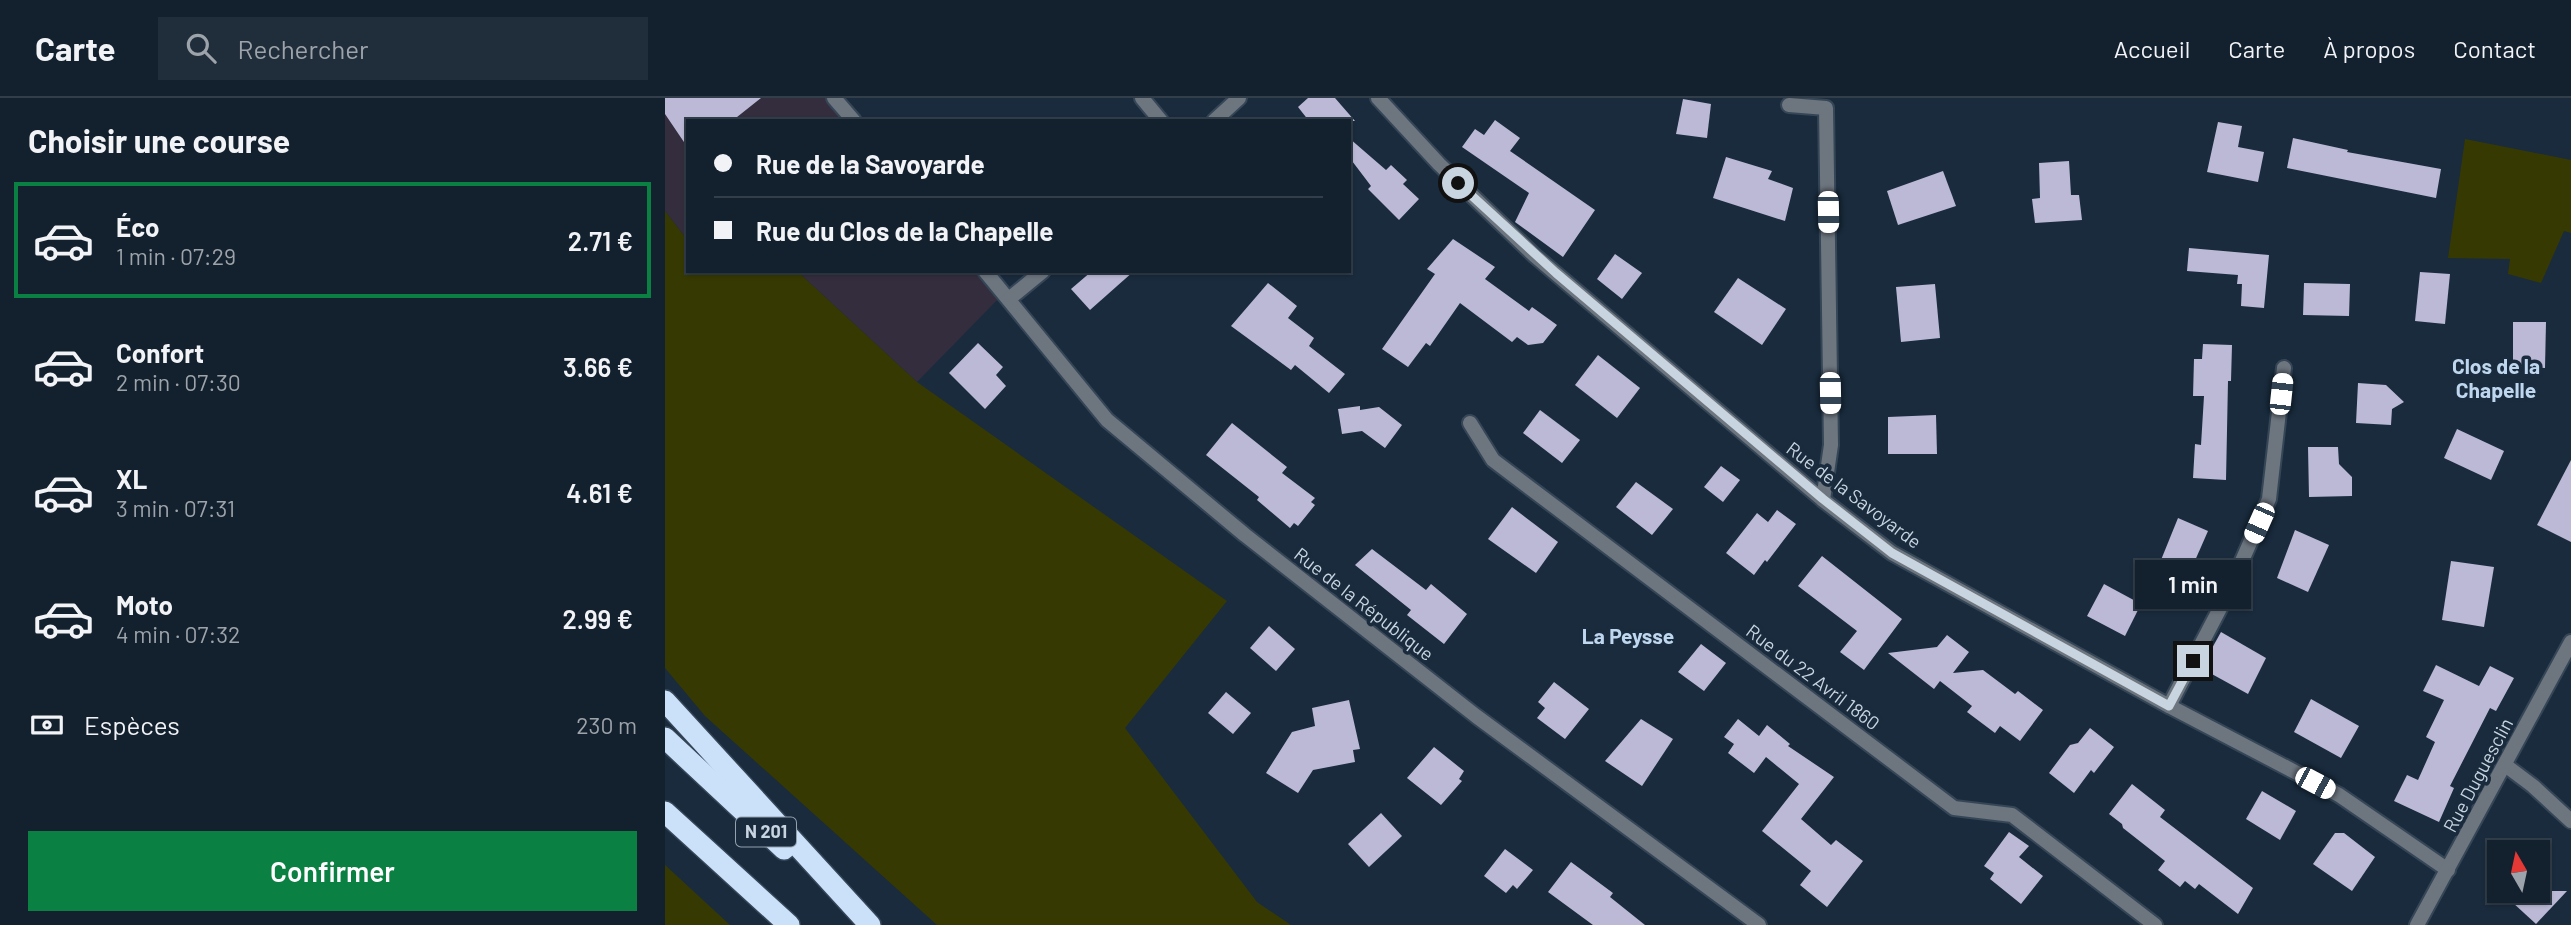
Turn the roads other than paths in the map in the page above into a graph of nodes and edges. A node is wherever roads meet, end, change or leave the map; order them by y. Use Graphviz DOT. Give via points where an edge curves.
graph roads {
  1 [pos="834,98"];
  2 [pos="1142,98"];
  3 [pos="1239,98"];
  4 [pos="1378,98"];
  5 [pos="1789,105"];
  6 [pos="852,119"];
  7 [pos="1159,119"];
  8 [pos="1216,119"];
  9 [pos="987,273"];
  10 [pos="1041,273"];
  11 [pos="1009,299"];
  12 [pos="2284,368"];
  13 [pos="1470,424"];
  14 [pos="1823,499"];
  15 [pos="2571,642"];
  16 [pos="665,701"];
  17 [pos="2169,706"];
  18 [pos="665,738"];
  19 [pos="2505,765"];
  20 [pos="665,812"];
  21 [pos="2571,821"];
  22 [pos="665,826"];
  23 [pos="2448,870"];
  24 [pos="779,925"];
  25 [pos="789,925"];
  26 [pos="870,925"];
  27 [pos="1759,925"];
  28 [pos="2154,925"];
  29 [pos="2417,925"];
  1 -- 6 [label="street"];
  2 -- 7 [label="street"];
  3 -- 8 [label="street"];
  4 -- 14 [label="street, Rue de la Savoyarde" via="1535,256"];
  5 -- 14 [label="street" via="1826,108 1831,445"];
  9 -- 11 [label="street, Rue de la République"];
  10 -- 11 [label="street"];
  11 -- 27 [label="street, Rue de la République" via="1107,420 1476,716"];
  12 -- 17 [label="street" via="2270,499"];
  13 -- 28 [label="street, Rue du 22 Avril 1860" via="1493,460 1954,808 2012,815"];
  14 -- 17 [label="street, Rue de la Savoyarde" via="1892,553"];
  15 -- 19 [label="street, Rue Duguesclin"];
  16 -- 26 [label="highway"];
  17 -- 23 [label="street, Rue de la Savoyarde" via="2339,796"];
  18 -- 26 [label="highway, N 201"];
  19 -- 21 [label="street"];
  19 -- 23 [label="street, Rue Duguesclin"];
  20 -- 25 [label="highway, N 201"];
  22 -- 24 [label="highway"];
  23 -- 29 [label="street, Rue Duguesclin"];
}
